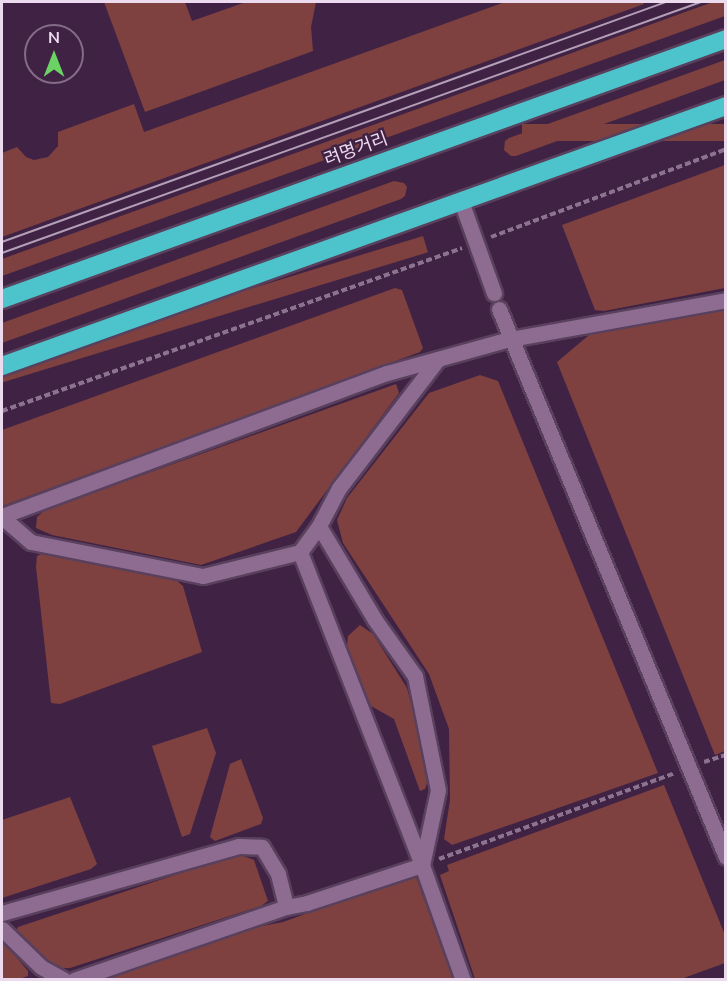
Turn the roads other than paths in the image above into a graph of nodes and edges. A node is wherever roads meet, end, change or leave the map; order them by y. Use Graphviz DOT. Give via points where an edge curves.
graph roads {
  1 [pos="726,39"];
  2 [pos="726,106"];
  3 [pos="460,201"];
  4 [pos="494,293"];
  5 [pos="2,299"];
  6 [pos="726,300"];
  7 [pos="500,309"];
  8 [pos="510,339"];
  9 [pos="438,359"];
  10 [pos="2,366"];
  11 [pos="2,517"];
  12 [pos="319,526"];
  13 [pos="300,552"];
  14 [pos="726,857"];
  15 [pos="422,866"];
  16 [pos="286,908"];
  17 [pos="2,913"];
  18 [pos="2,929"];
  19 [pos="64,980"];
  20 [pos="74,980"];
  21 [pos="464,980"];
  1 -- 5 [label="highway, 려명거리"];
  2 -- 3 [label="highway"];
  3 -- 4 [label="lane"];
  3 -- 10 [label="highway"];
  6 -- 8 [label="lane"];
  7 -- 8 [label="lane"];
  8 -- 9 [label="lane"];
  8 -- 14 [label="lane"];
  9 -- 11 [label="lane" via="387,373"];
  9 -- 12 [label="lane" via="339,488"];
  11 -- 13 [label="lane" via="31,542 203,576"];
  12 -- 13 [label="lane"];
  12 -- 15 [label="lane" via="375,620 415,676 438,790"];
  13 -- 15 [label="lane"];
  15 -- 16 [label="lane"];
  15 -- 21 [label="lane"];
  16 -- 17 [label="lane" via="278,874 262,847 239,846"];
  16 -- 20 [label="lane"];
  18 -- 19 [label="lane" via="41,967"];
}
